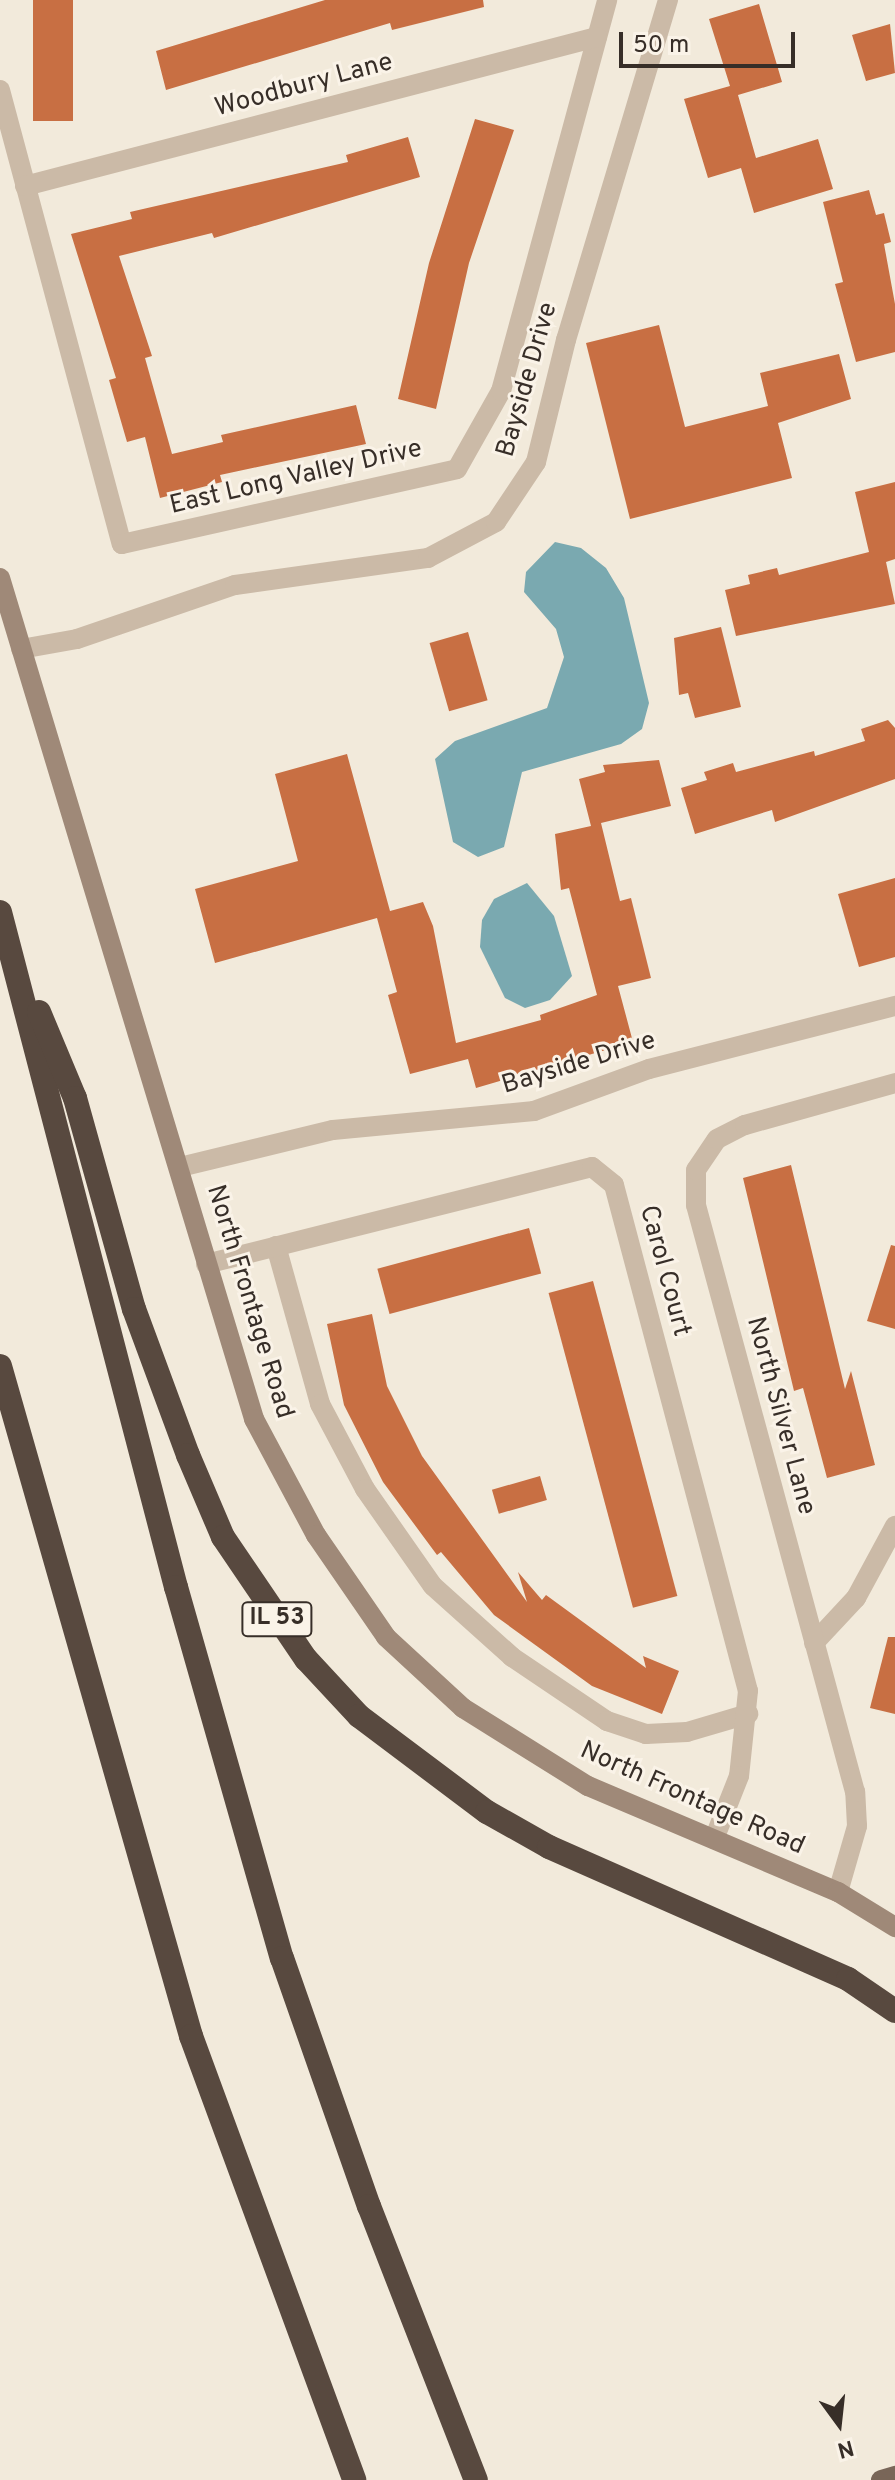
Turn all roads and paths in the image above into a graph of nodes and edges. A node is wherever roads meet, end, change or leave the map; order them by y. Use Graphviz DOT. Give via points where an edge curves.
graph roads {
  1 [pos="607,0"];
  2 [pos="668,0"];
  3 [pos="597,37"];
  4 [pos="0,90"];
  5 [pos="25,186"];
  6 [pos="0,578"];
  7 [pos="21,649"];
  8 [pos="3,922"];
  9 [pos="895,1006"];
  10 [pos="895,1083"];
  11 [pos="180,1167"];
  12 [pos="276,1246"];
  13 [pos="206,1264"];
  14 [pos="0,1366"];
  15 [pos="895,1526"];
  16 [pos="814,1643"];
  17 [pos="748,1714"];
  18 [pos="714,1839"];
  19 [pos="838,1892"];
  20 [pos="895,1927"];
  21 [pos="895,2011"];
  22 [pos="895,2476"];
  23 [pos="354,2480"];
  24 [pos="476,2480"];
  25 [pos="881,2480"];
  1 -- 3 [label="street, East Long Valley Drive"];
  2 -- 7 [label="street, Bayside Drive" via="566,340 536,462 496,522 428,558 326,577 235,585 77,639"];
  3 -- 5 [label="street, Woodbury Lane"];
  3 -- 5 [label="street, East Long Valley Drive" via="501,391 457,469 122,544"];
  4 -- 5 [label="street, East Long Valley Drive"];
  6 -- 7 [label="street, North Frontage Road"];
  7 -- 11 [label="street, North Frontage Road"];
  8 -- 21 [label="highway, IL 53" via="75,1098 134,1309 188,1455 223,1537 306,1659 359,1716 487,1812 549,1847 848,1979"];
  8 -- 24 [label="highway" via="176,1587 282,1958 369,2206"];
  9 -- 11 [label="street, Bayside Drive" via="649,1069 534,1111 333,1130"];
  10 -- 16 [label="street, North Silver Lane" via="745,1125 717,1139 696,1170 696,1205"];
  11 -- 13 [label="street, North Frontage Road"];
  12 -- 13 [label="street, Carol Court"];
  12 -- 17 [label="street" via="320,1404 365,1489 433,1586 512,1657 607,1721 646,1734 687,1732"];
  12 -- 17 [label="street, Carol Court" via="592,1167 614,1185 748,1691"];
  13 -- 18 [label="street, North Frontage Road" via="254,1419 316,1535 386,1637 463,1708 588,1786"];
  14 -- 23 [label="highway" via="191,2036"];
  15 -- 16 [label="street" via="856,1598"];
  16 -- 19 [label="street, North Silver Lane" via="855,1792 857,1826"];
  17 -- 18 [label="street, Carol Court" via="739,1776"];
  18 -- 19 [label="street, North Frontage Road"];
  19 -- 20 [label="street, North Frontage Road"];
  22 -- 25 [label="main road"];
}
